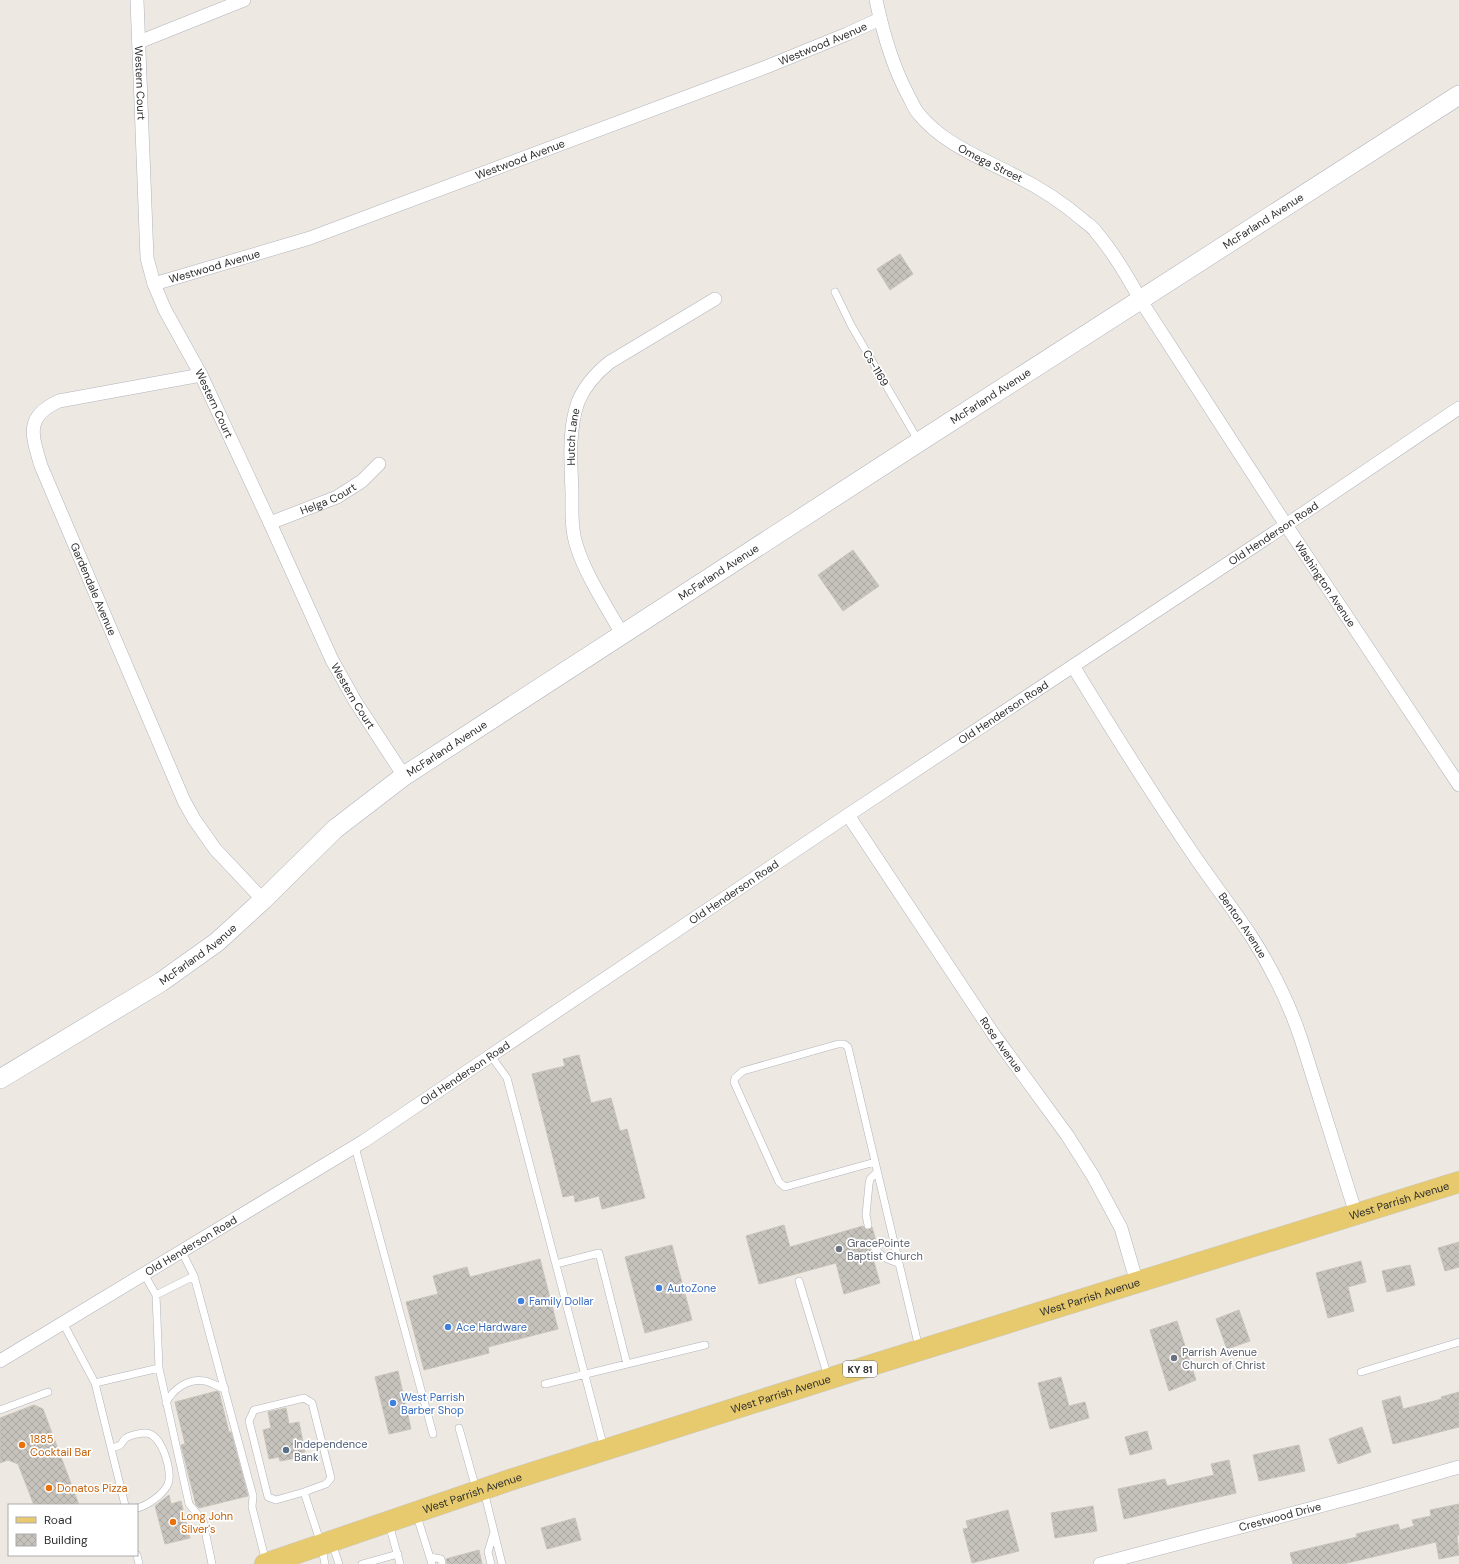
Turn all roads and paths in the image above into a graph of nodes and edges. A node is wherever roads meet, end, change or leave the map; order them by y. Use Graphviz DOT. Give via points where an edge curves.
graph roads {
  1 [pos="137,0"];
  2 [pos="244,0"];
  3 [pos="876,0"];
  4 [pos="880,19"];
  5 [pos="139,42"];
  6 [pos="1459,95"];
  7 [pos="154,284"];
  8 [pos="835,292"];
  9 [pos="715,299"];
  10 [pos="1141,301"];
  11 [pos="201,374"];
  12 [pos="1459,408"];
  13 [pos="919,442"];
  14 [pos="379,464"];
  15 [pos="270,523"];
  16 [pos="1286,525"];
  17 [pos="622,634"];
  18 [pos="1073,666"];
  19 [pos="404,776"];
  20 [pos="1459,785"];
  21 [pos="848,815"];
  22 [pos="263,900"];
  23 [pos="491,1056"];
  24 [pos="0,1079"];
  25 [pos="355,1147"];
  26 [pos="875,1162"];
  27 [pos="877,1172"];
  28 [pos="1459,1182"];
  29 [pos="1356,1214"];
  30 [pos="868,1225"];
  31 [pos="873,1245"];
  32 [pos="182,1252"];
  33 [pos="899,1263"];
  34 [pos="556,1264"];
  35 [pos="144,1274"];
  36 [pos="194,1276"];
  37 [pos="799,1281"];
  38 [pos="1137,1283"];
  39 [pos="156,1295"];
  40 [pos="63,1324"];
  41 [pos="1459,1342"];
  42 [pos="705,1345"];
  43 [pos="919,1350"];
  44 [pos="0,1361"];
  45 [pos="627,1364"];
  46 [pos="159,1368"];
  47 [pos="1361,1372"];
  48 [pos="584,1375"];
  49 [pos="828,1379"];
  50 [pos="95,1383"];
  51 [pos="545,1384"];
  52 [pos="225,1390"];
  53 [pos="48,1392"];
  54 [pos="166,1403"];
  55 [pos="0,1410"];
  56 [pos="458,1428"];
  57 [pos="432,1434"];
  58 [pos="111,1448"];
  59 [pos="604,1450"];
  60 [pos="1459,1467"];
  61 [pos="480,1490"];
  62 [pos="304,1492"];
  63 [pos="125,1504"];
  64 [pos="138,1508"];
  65 [pos="416,1513"];
  66 [pos="388,1522"];
  67 [pos="495,1530"];
  68 [pos="326,1550"];
  69 [pos="398,1554"];
  70 [pos="431,1561"];
  71 [pos="212,1564"];
  72 [pos="266,1564"];
  73 [pos="339,1564"];
  74 [pos="362,1564"];
  75 [pos="400,1564"];
  76 [pos="442,1564"];
  77 [pos="492,1564"];
  78 [pos="502,1564"];
  79 [pos="1100,1564"];
  1 -- 5 [label="street, Western Court"];
  2 -- 5 [label="street"];
  3 -- 4 [label="street, Omega Street"];
  4 -- 7 [label="street, Westwood Avenue" via="780,62 310,238"];
  4 -- 10 [label="street, Omega Street" via="901,83 918,113 961,149 1013,174 1069,208 1096,231 1129,278"];
  5 -- 7 [label="street, Western Court" via="147,258"];
  6 -- 10 [label="street, McFarland Avenue"];
  7 -- 11 [label="street, Western Court" via="165,310"];
  8 -- 13 [label="lane, Cs-1169" via="851,325"];
  9 -- 17 [label="street, Hutch Lane" via="610,362 596,374 578,402 571,451 573,530 583,564"];
  10 -- 13 [label="street, McFarland Avenue"];
  10 -- 16 [label="street, Washington Avenue"];
  11 -- 15 [label="street, Western Court"];
  11 -- 22 [label="street, Gardendale Avenue" via="59,401 39,414 32,437 41,466 184,801 215,849"];
  12 -- 16 [label="street, Old Henderson Road"];
  13 -- 17 [label="street, McFarland Avenue"];
  14 -- 15 [label="street, Helga Court" via="362,481 337,497"];
  15 -- 19 [label="street, Western Court" via="332,660 355,701"];
  16 -- 18 [label="street, Old Henderson Road"];
  16 -- 20 [label="street, Washington Avenue"];
  17 -- 19 [label="street, McFarland Avenue"];
  18 -- 21 [label="street, Old Henderson Road"];
  18 -- 29 [label="street, Benton Avenue" via="1131,760 1251,936 1273,975 1294,1017"];
  19 -- 22 [label="street, McFarland Avenue" via="335,829"];
  21 -- 23 [label="street, Old Henderson Road"];
  21 -- 38 [label="street, Rose Avenue" via="994,1035 1067,1135 1093,1176 1121,1228"];
  22 -- 24 [label="street, McFarland Avenue" via="216,942 161,982"];
  23 -- 25 [label="street, Old Henderson Road"];
  23 -- 34 [label="lane" via="507,1078"];
  25 -- 32 [label="street, Old Henderson Road"];
  25 -- 57 [label="lane"];
  26 -- 26 [label="lane" via="848,1046 838,1044 743,1071 735,1078 734,1082 781,1185 786,1187"];
  26 -- 27 [label="lane"];
  27 -- 30 [label="lane" via="869,1184 866,1210"];
  27 -- 33 [label="lane"];
  28 -- 29 [label="main road, West Parrish Avenue / KY 81"];
  29 -- 38 [label="main road, West Parrish Avenue / KY 81"];
  31 -- 33 [label="lane" via="882,1256"];
  32 -- 35 [label="street, Old Henderson Road"];
  32 -- 36 [label="lane"];
  33 -- 43 [label="lane"];
  34 -- 45 [label="lane" via="599,1253"];
  34 -- 48 [label="lane"];
  35 -- 39 [label="lane"];
  35 -- 40 [label="street, Old Henderson Road"];
  36 -- 39 [label="lane"];
  36 -- 52 [label="lane"];
  37 -- 49 [label="lane"];
  38 -- 43 [label="main road, West Parrish Avenue / KY 81"];
  39 -- 46 [label="lane"];
  40 -- 44 [label="street, Old Henderson Road"];
  40 -- 50 [label="lane"];
  41 -- 47 [label="lane"];
  42 -- 45 [label="lane"];
  43 -- 49 [label="main road, West Parrish Avenue / KY 81"];
  45 -- 48 [label="lane"];
  46 -- 50 [label="lane"];
  46 -- 54 [label="lane"];
  48 -- 51 [label="lane"];
  48 -- 59 [label="lane"];
  49 -- 59 [label="main road, West Parrish Avenue / KY 81"];
  50 -- 58 [label="lane"];
  52 -- 54 [label="lane" via="206,1381 191,1382 177,1389"];
  52 -- 72 [label="lane" via="253,1496 252,1507"];
  53 -- 55 [label="lane"];
  54 -- 71 [label="lane" via="189,1504 203,1521"];
  56 -- 61 [label="lane"];
  58 -- 63 [label="lane"];
  58 -- 64 [label="lane" via="120,1446 126,1438 147,1433 156,1436 162,1444 170,1474 168,1485 158,1497"];
  59 -- 61 [label="main road, West Parrish Avenue / KY 81"];
  60 -- 79 [label="street, Crestwood Drive"];
  61 -- 65 [label="main road, West Parrish Avenue / KY 81"];
  61 -- 67 [label="lane"];
  62 -- 62 [label="lane" via="326,1484 331,1478 312,1403 304,1398 254,1410 249,1420 268,1497 276,1500"];
  62 -- 68 [label="lane"];
  65 -- 66 [label="main road, West Parrish Avenue / KY 81"];
  65 -- 70 [label="lane"];
  66 -- 68 [label="main road, West Parrish Avenue / KY 81"];
  66 -- 69 [label="lane"];
  67 -- 77 [label="lane" via="488,1552"];
  67 -- 78 [label="lane"];
  68 -- 72 [label="main road, West Parrish Avenue / KY 81"];
  68 -- 73 [label="lane"];
  69 -- 74 [label="lane"];
  69 -- 75 [label="lane"];
  70 -- 76 [label="lane" via="441,1559"];
}
